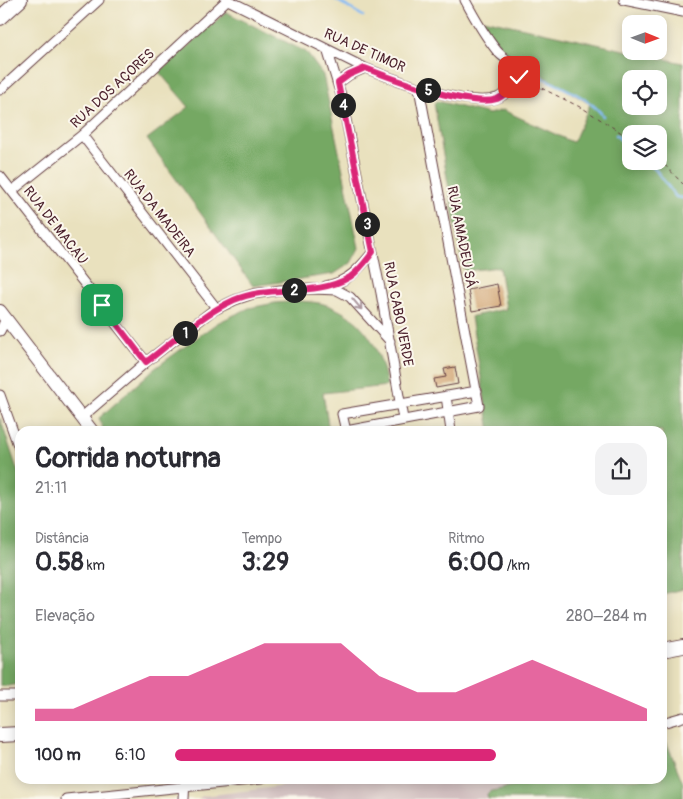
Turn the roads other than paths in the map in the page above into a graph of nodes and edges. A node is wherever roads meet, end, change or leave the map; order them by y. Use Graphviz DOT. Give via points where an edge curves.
graph roads {
  1 [pos="20,0"];
  2 [pos="99,0"];
  3 [pos="228,0"];
  4 [pos="465,0"];
  5 [pos="624,0"];
  6 [pos="683,12"];
  7 [pos="0,18"];
  8 [pos="326,49"];
  9 [pos="365,68"];
  10 [pos="338,83"];
  11 [pos="420,88"];
  12 [pos="0,90"];
  13 [pos="82,135"];
  14 [pos="0,176"];
  15 [pos="12,191"];
  16 [pos="373,252"];
  17 [pos="313,288"];
  18 [pos="217,309"];
  19 [pos="3,315"];
  20 [pos="0,332"];
  21 [pos="390,342"];
  22 [pos="146,362"];
  23 [pos="477,391"];
  24 [pos="0,395"];
  25 [pos="446,396"];
  26 [pos="402,404"];
  27 [pos="448,412"];
  28 [pos="82,417"];
  29 [pos="404,419"];
  30 [pos="88,426"];
  31 [pos="345,426"];
  32 [pos="370,426"];
  33 [pos="450,426"];
  34 [pos="15,439"];
  35 [pos="683,646"];
  36 [pos="667,649"];
  37 [pos="0,696"];
  38 [pos="15,696"];
  39 [pos="683,717"];
  40 [pos="667,722"];
  41 [pos="15,734"];
  42 [pos="0,735"];
  43 [pos="178,784"];
  44 [pos="185,784"];
  45 [pos="66,799"];
  46 [pos="184,799"];
  1 -- 7 [label="main road"];
  2 -- 12 [label="street"];
  3 -- 8 [label="street, RUA DE TIMOR"];
  3 -- 13 [label="street, RUA DOS AÇORES"];
  4 -- 11 [label="street, RUA DE TIMOR" via="498,52 517,68 519,77 498,98 486,100"];
  5 -- 6 [label="street"];
  8 -- 9 [label="street, RUA DE TIMOR"];
  8 -- 10 [label="street, RUA CABO VERDE"];
  9 -- 10 [label="street"];
  9 -- 11 [label="street, RUA DE TIMOR"];
  10 -- 16 [label="street, RUA CABO VERDE"];
  11 -- 23 [label="street, RUA AMADEU SÁ"];
  13 -- 15 [label="street, RUA DOS AÇORES"];
  13 -- 18 [label="street, RUA DA MADEIRA"];
  14 -- 15 [label="street, RUA DE MACAU"];
  15 -- 22 [label="street, RUA DE MACAU"];
  16 -- 17 [label="street" via="351,277 337,284"];
  16 -- 21 [label="street, RUA CABO VERDE"];
  17 -- 18 [label="street" via="253,294"];
  17 -- 21 [label="street, one-way" via="337,290 350,296"];
  18 -- 22 [label="street"];
  19 -- 20 [label="street"];
  19 -- 28 [label="street"];
  21 -- 26 [label="street, RUA CABO VERDE"];
  22 -- 28 [label="street"];
  23 -- 25 [label="street"];
  23 -- 27 [label="street" via="479,406"];
  24 -- 34 [label="street"];
  25 -- 26 [label="street"];
  25 -- 27 [label="street"];
  26 -- 29 [label="street, RUA CABO VERDE"];
  26 -- 31 [label="street" via="342,414"];
  27 -- 29 [label="street"];
  27 -- 33 [label="street"];
  28 -- 30 [label="street"];
  29 -- 32 [label="street"];
  35 -- 36 [label="main road"];
  37 -- 38 [label="street"];
  39 -- 40 [label="street"];
  41 -- 42 [label="main road"];
  43 -- 45 [label="street"];
  44 -- 46 [label="street"];
}
